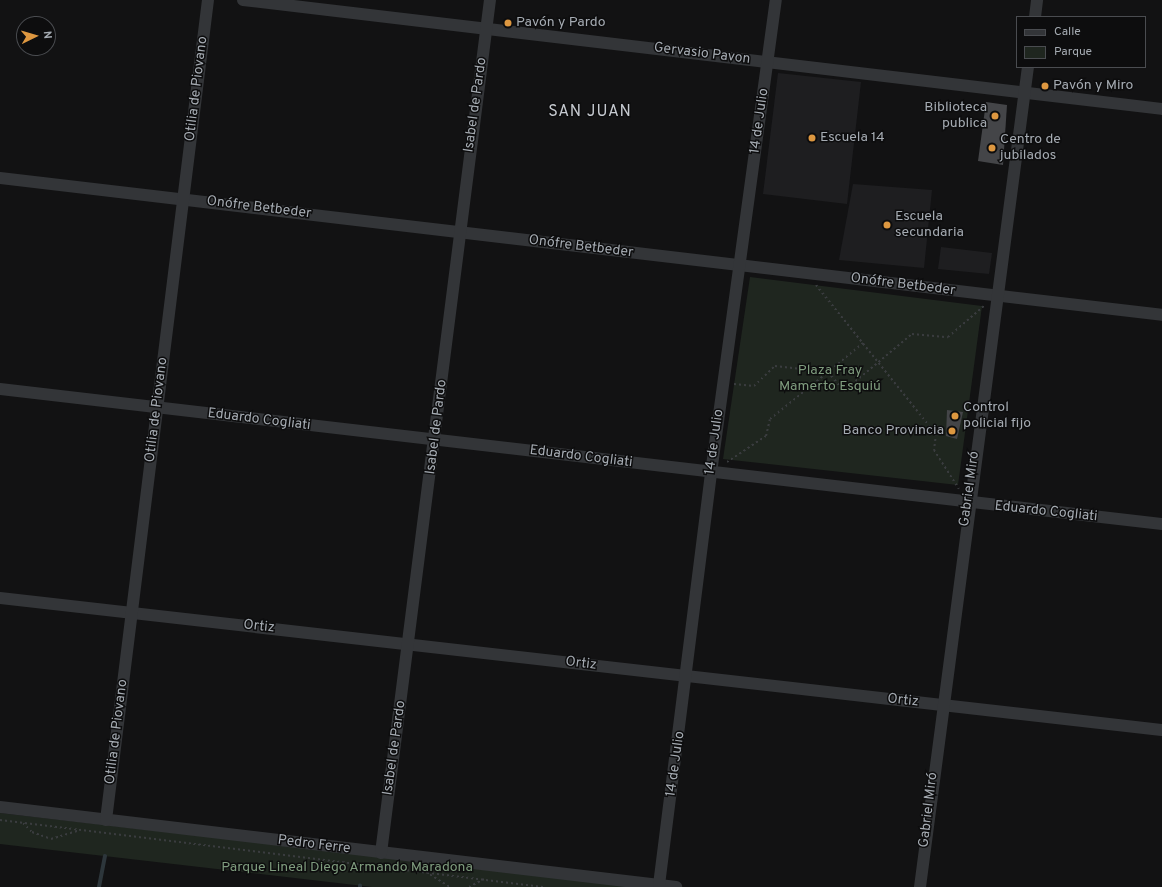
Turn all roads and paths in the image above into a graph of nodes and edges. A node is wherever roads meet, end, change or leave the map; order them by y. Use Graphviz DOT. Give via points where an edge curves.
graph roads {
  1 [pos="208,0"];
  2 [pos="243,0"];
  3 [pos="490,0"];
  4 [pos="776,0"];
  5 [pos="1037,0"];
  6 [pos="1034,16"];
  7 [pos="487,27"];
  8 [pos="768,62"];
  9 [pos="1028,68"];
  10 [pos="1024,92"];
  11 [pos="1162,109"];
  12 [pos="0,178"];
  13 [pos="184,199"];
  14 [pos="459,233"];
  15 [pos="739,266"];
  16 [pos="807,274"];
  17 [pos="996,295"];
  18 [pos="1162,315"];
  19 [pos="863,343"];
  20 [pos="879,362"];
  21 [pos="828,372"];
  22 [pos="723,383"];
  23 [pos="0,389"];
  24 [pos="157,408"];
  25 [pos="436,440"];
  26 [pos="711,473"];
  27 [pos="968,504"];
  28 [pos="1162,524"];
  29 [pos="0,598"];
  30 [pos="132,613"];
  31 [pos="410,644"];
  32 [pos="687,677"];
  33 [pos="942,706"];
  34 [pos="1162,730"];
  35 [pos="0,807"];
  36 [pos="86,818"];
  37 [pos="0,820"];
  38 [pos="106,820"];
  39 [pos="23,823"];
  40 [pos="80,830"];
  41 [pos="381,853"];
  42 [pos="421,858"];
  43 [pos="426,872"];
  44 [pos="484,879"];
  45 [pos="659,885"];
  46 [pos="450,887"];
  47 [pos="469,887"];
  48 [pos="543,887"];
  49 [pos="676,887"];
  50 [pos="920,887"];
  1 -- 13 [label="street, Otilia de Piovano"];
  2 -- 7 [label="street, Gervasio Pavon"];
  3 -- 7 [label="street, Isabel de Pardo"];
  4 -- 8 [label="street, 14 de Julio"];
  5 -- 6 [label="street"];
  7 -- 8 [label="street, Gervasio Pavon"];
  7 -- 14 [label="street, Isabel de Pardo"];
  8 -- 10 [label="street, Gervasio Pavon"];
  8 -- 15 [label="street, 14 de Julio"];
  9 -- 10 [label="street, Gabriel Miró"];
  10 -- 11 [label="street, Gervasio Pavon"];
  10 -- 17 [label="street, Gabriel Miró"];
  12 -- 13 [label="street, Onófre Betbeder"];
  13 -- 14 [label="street, Onófre Betbeder"];
  13 -- 24 [label="street, Otilia de Piovano"];
  14 -- 15 [label="street, Onófre Betbeder"];
  14 -- 25 [label="street, Isabel de Pardo"];
  15 -- 16 [label="street, Onófre Betbeder"];
  15 -- 22 [label="street, 14 de Julio"];
  16 -- 17 [label="street, Onófre Betbeder"];
  16 -- 19 [label="path"];
  17 -- 18 [label="street, Onófre Betbeder"];
  17 -- 20 [label="path" via="948,337 912,334"];
  17 -- 27 [label="street, Gabriel Miró"];
  19 -- 20 [label="path"];
  19 -- 21 [label="path"];
  20 -- 21 [label="path" via="844,391"];
  20 -- 27 [label="path" via="936,434 934,450"];
  21 -- 22 [label="path" via="775,366 754,386"];
  21 -- 26 [label="path" via="770,419 766,436"];
  22 -- 26 [label="street, 14 de Julio"];
  23 -- 24 [label="street, Eduardo Cogliati"];
  24 -- 25 [label="street, Eduardo Cogliati"];
  24 -- 30 [label="street, Otilia de Piovano"];
  25 -- 26 [label="street, Eduardo Cogliati"];
  25 -- 31 [label="street, Isabel de Pardo"];
  26 -- 27 [label="street, Eduardo Cogliati"];
  26 -- 32 [label="street, 14 de Julio"];
  27 -- 28 [label="street, Eduardo Cogliati"];
  27 -- 33 [label="street, Gabriel Miró"];
  29 -- 30 [label="street, Ortiz"];
  30 -- 31 [label="street, Ortiz"];
  30 -- 38 [label="street, Otilia de Piovano"];
  31 -- 32 [label="street, Ortiz"];
  31 -- 41 [label="street, Isabel de Pardo"];
  32 -- 33 [label="street, Ortiz"];
  32 -- 45 [label="street, 14 de Julio"];
  33 -- 34 [label="street, Ortiz"];
  33 -- 50 [label="street, Gabriel Miró"];
  35 -- 36 [label="street, Pedro Ferre"];
  36 -- 38 [label="street, Pedro Ferre"];
  36 -- 40 [label="path"];
  37 -- 39 [label="path"];
  38 -- 41 [label="street, Pedro Ferre"];
  39 -- 40 [label="path"];
  39 -- 40 [label="path" via="32,832 51,839"];
  40 -- 43 [label="path"];
  41 -- 42 [label="street, Pedro Ferre"];
  42 -- 43 [label="path"];
  42 -- 45 [label="street, Pedro Ferre"];
  43 -- 44 [label="path"];
  43 -- 46 [label="path"];
  44 -- 47 [label="path"];
  44 -- 48 [label="path"];
  45 -- 49 [label="street, Pedro Ferre"];
}
